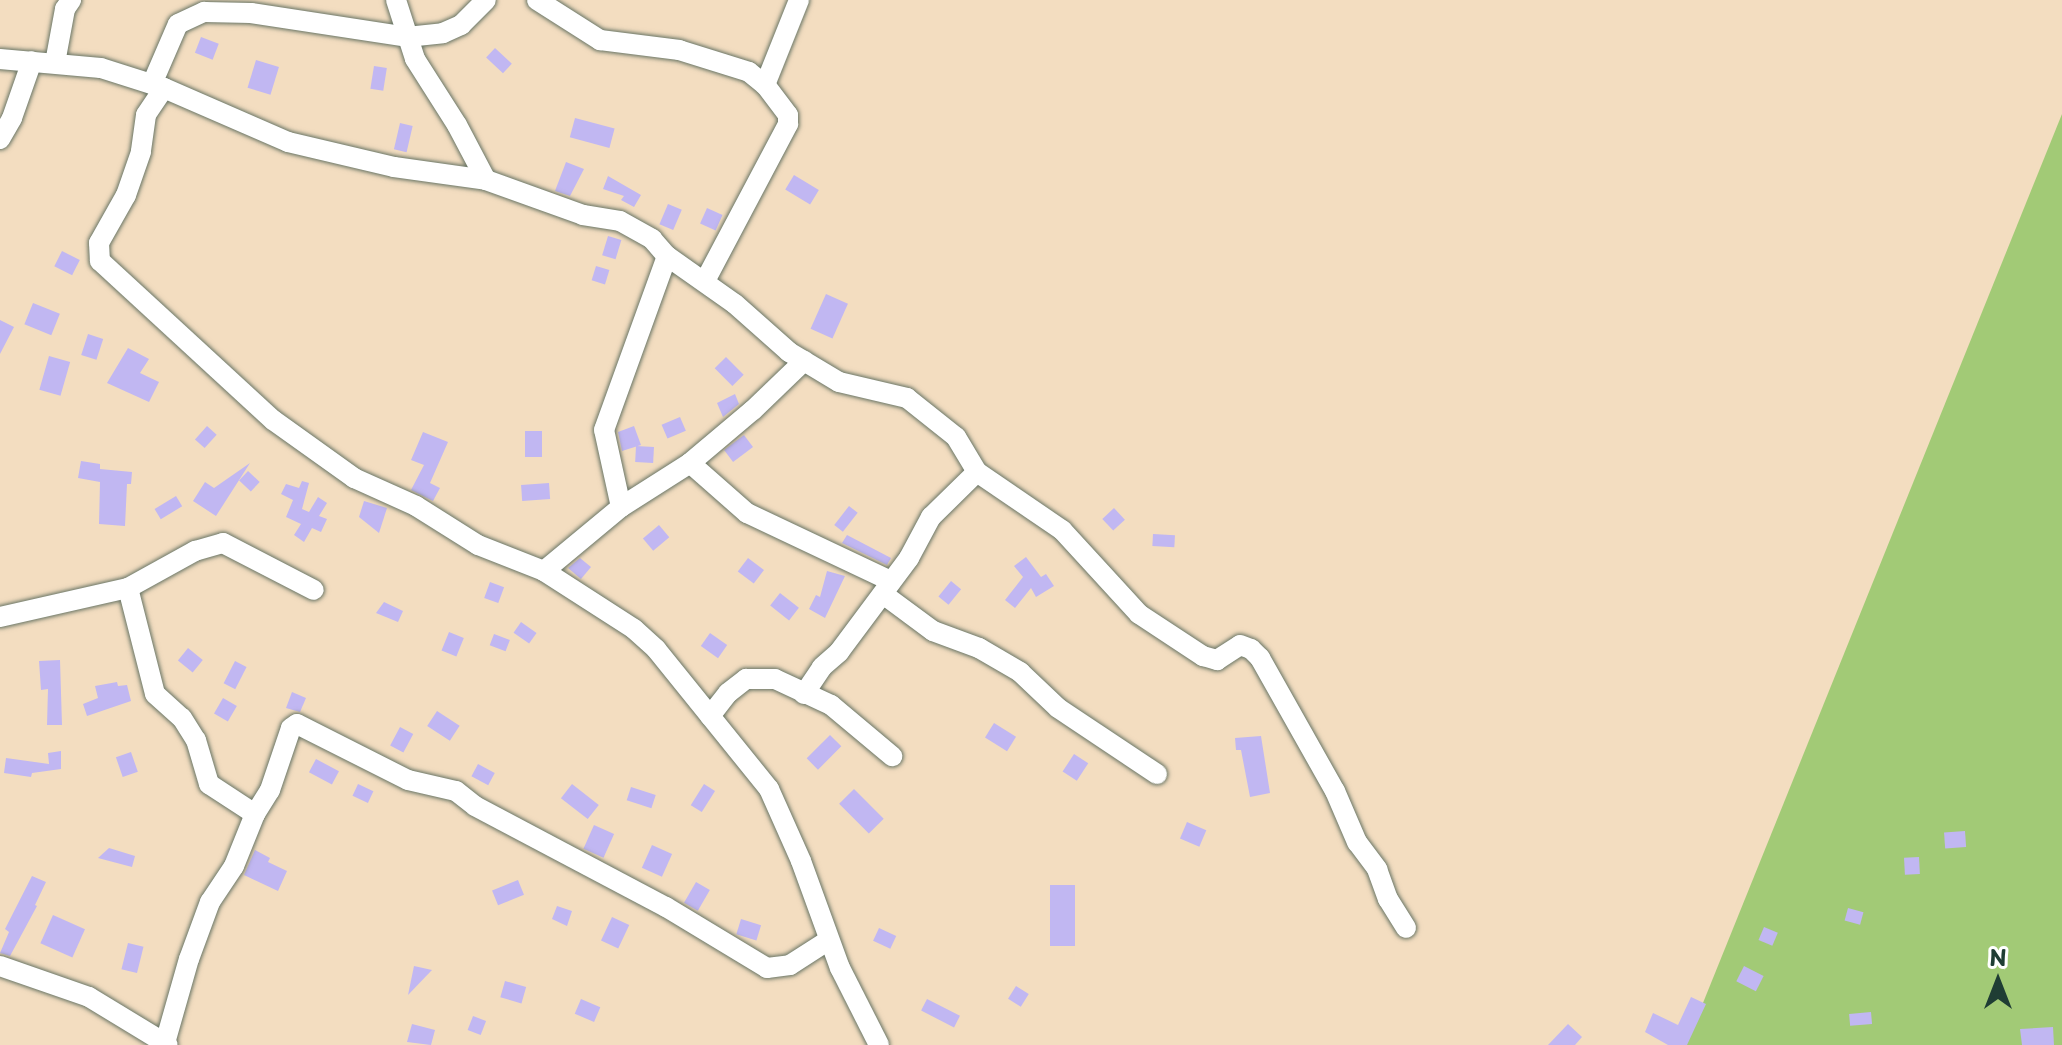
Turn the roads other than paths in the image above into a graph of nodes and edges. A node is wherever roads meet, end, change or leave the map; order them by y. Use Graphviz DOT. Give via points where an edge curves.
graph roads {
  1 [pos="71,0"];
  2 [pos="396,0"];
  3 [pos="486,0"];
  4 [pos="537,0"];
  5 [pos="799,0"];
  6 [pos="407,37"];
  7 [pos="0,59"];
  8 [pos="32,61"];
  9 [pos="55,63"];
  10 [pos="765,85"];
  11 [pos="158,86"];
  12 [pos="0,139"];
  13 [pos="486,180"];
  14 [pos="667,256"];
  15 [pos="705,281"];
  16 [pos="804,361"];
  17 [pos="690,463"];
  18 [pos="977,472"];
  19 [pos="621,507"];
  20 [pos="544,571"];
  21 [pos="128,588"];
  22 [pos="887,588"];
  23 [pos="314,590"];
  24 [pos="0,617"];
  25 [pos="804,694"];
  26 [pos="710,716"];
  27 [pos="892,756"];
  28 [pos="1157,774"];
  29 [pos="255,814"];
  30 [pos="1406,928"];
  31 [pos="829,940"];
  32 [pos="0,966"];
  33 [pos="167,1044"];
  34 [pos="879,1045"];
  1 -- 9 [label="street"];
  2 -- 6 [label="street"];
  3 -- 6 [label="street" via="461,25"];
  4 -- 10 [label="street" via="600,40 679,50 749,72"];
  5 -- 10 [label="street"];
  6 -- 11 [label="street" via="251,13 204,12 178,24"];
  6 -- 13 [label="street" via="425,81 457,125"];
  7 -- 8 [label="street"];
  8 -- 9 [label="street"];
  8 -- 12 [label="street"];
  9 -- 11 [label="street" via="101,68"];
  10 -- 15 [label="street" via="788,115 788,124"];
  11 -- 13 [label="street" via="314,150"];
  11 -- 20 [label="street" via="126,195 99,243 105,269 165,318 240,392 354,478 416,506 478,545"];
  13 -- 14 [label="street" via="583,215 620,221 652,239"];
  14 -- 15 [label="street"];
  14 -- 19 [label="street" via="604,430"];
  15 -- 16 [label="street"];
  16 -- 17 [label="street"];
  16 -- 18 [label="street" via="839,382 907,398 956,437"];
  17 -- 19 [label="street"];
  17 -- 22 [label="street" via="747,513"];
  18 -- 22 [label="street" via="931,517"];
  18 -- 30 [label="street" via="1062,530 1139,614 1203,656 1217,660 1240,645 1260,658"];
  19 -- 20 [label="street"];
  20 -- 26 [label="street" via="634,629 674,667"];
  21 -- 23 [label="street" via="195,551 223,543"];
  21 -- 24 [label="street"];
  21 -- 29 [label="street" via="155,694 182,718 196,740 209,784"];
  22 -- 25 [label="street"];
  22 -- 28 [label="street" via="933,631 979,648 1020,672 1058,708"];
  25 -- 26 [label="street" via="775,679 746,679"];
  25 -- 27 [label="street" via="831,705"];
  26 -- 31 [label="street" via="769,789"];
  29 -- 31 [label="street" via="297,724 408,780 456,791 767,968 790,965"];
  29 -- 33 [label="street" via="234,866 210,902"];
  31 -- 34 [label="street"];
  32 -- 33 [label="street" via="89,997"];
}
